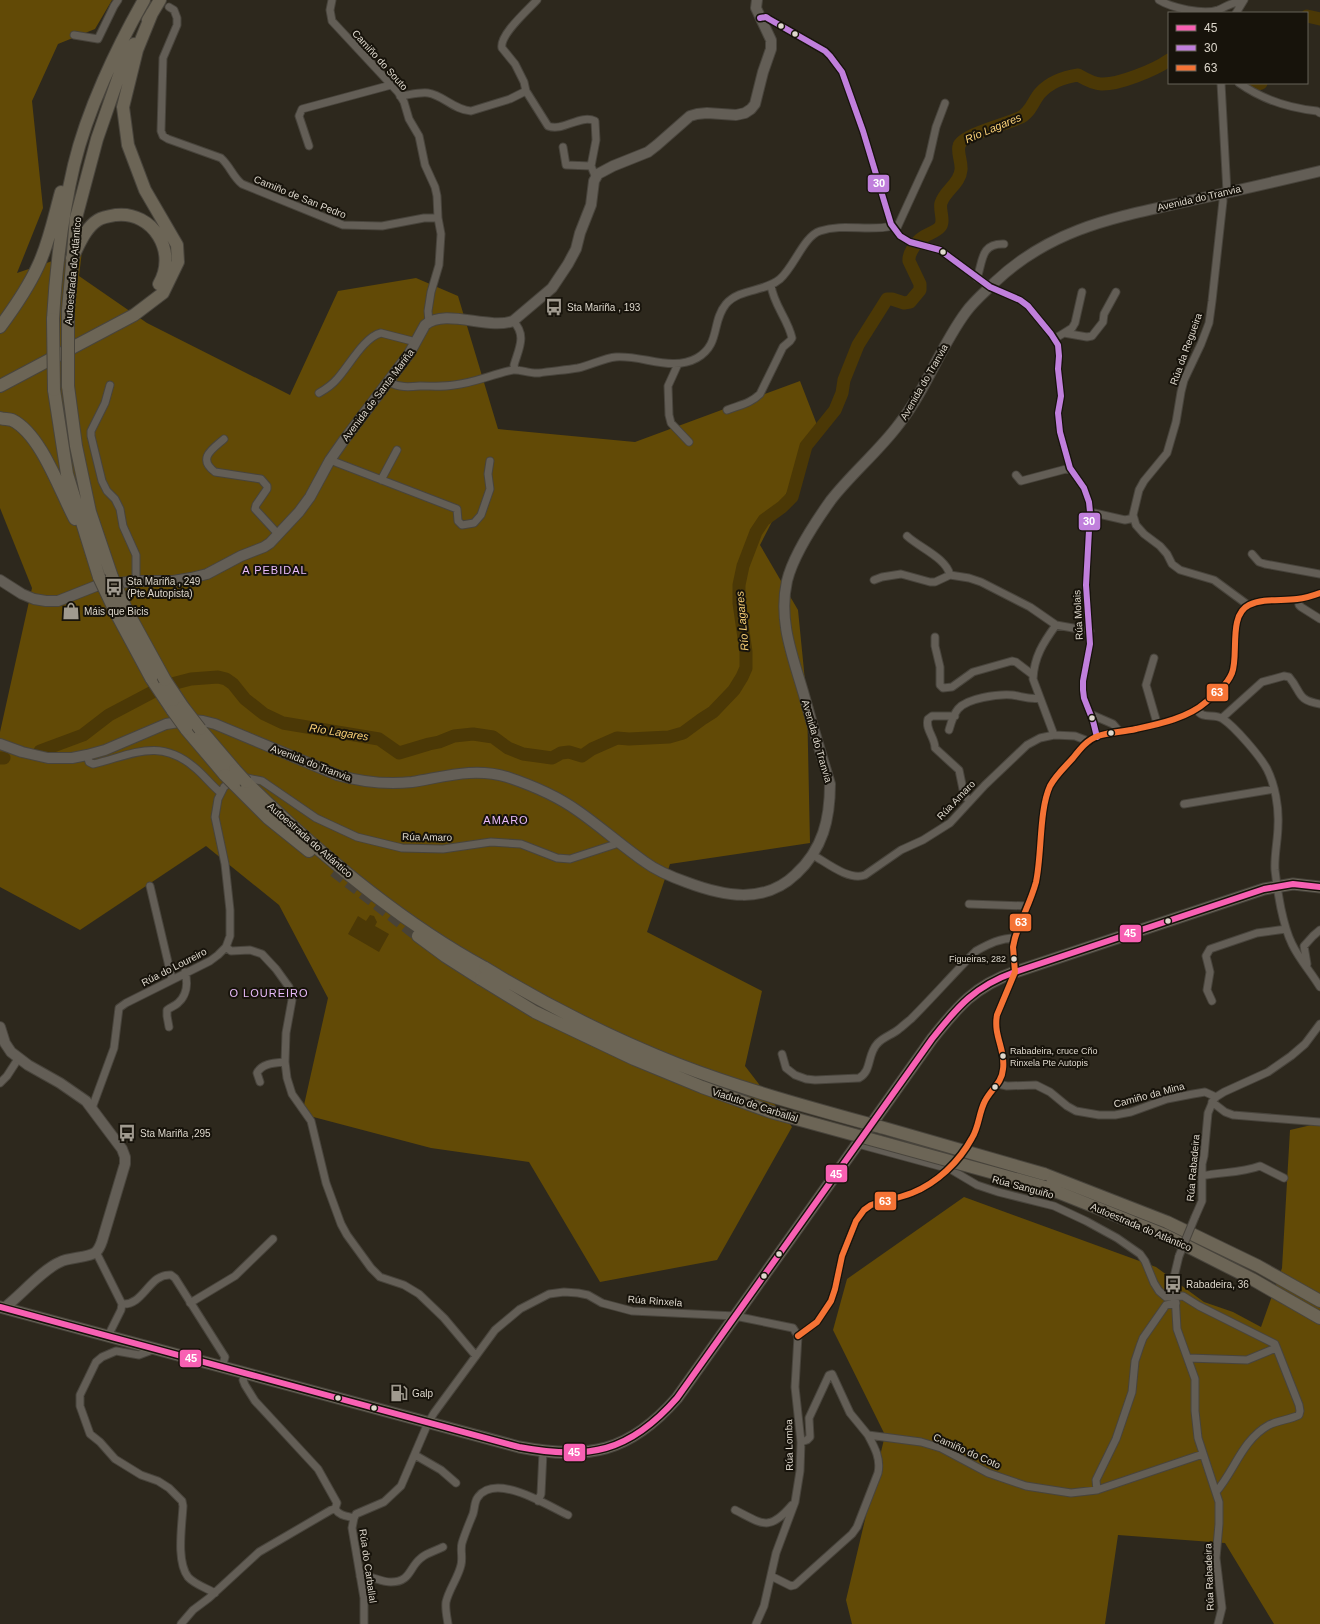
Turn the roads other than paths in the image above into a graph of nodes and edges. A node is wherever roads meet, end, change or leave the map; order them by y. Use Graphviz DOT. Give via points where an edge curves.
graph roads {
  1 [pos="118,0"];
  2 [pos="144,0"];
  3 [pos="332,0"];
  4 [pos="537,0"];
  5 [pos="757,0"];
  6 [pos="1159,0"];
  7 [pos="1243,1"];
  8 [pos="165,4"];
  9 [pos="1237,12"];
  10 [pos="152,13"];
  11 [pos="760,18"];
  12 [pos="74,36"];
  13 [pos="1221,84"];
  14 [pos="1241,84"];
  15 [pos="391,85"];
  16 [pos="526,91"];
  17 [pos="400,96"];
  18 [pos="945,103"];
  19 [pos="1320,113"];
  20 [pos="309,146"];
  21 [pos="563,147"];
  22 [pos="74,164"];
  23 [pos="591,166"];
  24 [pos="1320,171"];
  25 [pos="596,178"];
  26 [pos="1224,193"];
  27 [pos="438,218"];
  28 [pos="894,228"];
  29 [pos="1004,244"];
  30 [pos="72,258"];
  31 [pos="978,278"];
  32 [pos="771,285"];
  33 [pos="990,287"];
  34 [pos="1082,292"];
  35 [pos="1116,292"];
  36 [pos="513,321"];
  37 [pos="429,322"];
  38 [pos="0,327"];
  39 [pos="1064,333"];
  40 [pos="1054,339"];
  41 [pos="416,342"];
  42 [pos="678,364"];
  43 [pos="515,370"];
  44 [pos="0,378"];
  45 [pos="389,382"];
  46 [pos="110,385"];
  47 [pos="0,386"];
  48 [pos="319,393"];
  49 [pos="727,410"];
  50 [pos="0,418"];
  51 [pos="224,438"];
  52 [pos="689,442"];
  53 [pos="397,450"];
  54 [pos="330,460"];
  55 [pos="490,461"];
  56 [pos="1070,468"];
  57 [pos="1016,475"];
  58 [pos="381,480"];
  59 [pos="1090,512"];
  60 [pos="1134,518"];
  61 [pos="278,534"];
  62 [pos="907,536"];
  63 [pos="87,544"];
  64 [pos="1252,554"];
  65 [pos="1320,574"];
  66 [pos="950,575"];
  67 [pos="0,580"];
  68 [pos="874,580"];
  69 [pos="136,581"];
  70 [pos="1320,593"];
  71 [pos="1298,599"];
  72 [pos="1248,605"];
  73 [pos="1320,619"];
  74 [pos="1056,625"];
  75 [pos="1090,632"];
  76 [pos="935,637"];
  77 [pos="1154,658"];
  78 [pos="1033,675"];
  79 [pos="1040,698"];
  80 [pos="1320,704"];
  81 [pos="1196,709"];
  82 [pos="1090,714"];
  83 [pos="955,716"];
  84 [pos="1222,718"];
  85 [pos="1157,723"];
  86 [pos="949,730"];
  87 [pos="1119,731"];
  88 [pos="1054,735"];
  89 [pos="1097,737"];
  90 [pos="1088,742"];
  91 [pos="0,744"];
  92 [pos="87,755"];
  93 [pos="231,782"];
  94 [pos="1274,789"];
  95 [pos="969,801"];
  96 [pos="1184,804"];
  97 [pos="619,843"];
  98 [pos="813,855"];
  99 [pos="334,871"];
  100 [pos="150,886"];
  101 [pos="1277,886"];
  102 [pos="1320,887"];
  103 [pos="969,904"];
  104 [pos="1027,906"];
  105 [pos="1286,929"];
  106 [pos="1320,930"];
  107 [pos="418,936"];
  108 [pos="1015,938"];
  109 [pos="226,947"];
  110 [pos="1307,968"];
  111 [pos="186,972"];
  112 [pos="1015,972"];
  113 [pos="483,973"];
  114 [pos="172,979"];
  115 [pos="1320,987"];
  116 [pos="1212,1001"];
  117 [pos="1320,1024"];
  118 [pos="0,1027"];
  119 [pos="169,1027"];
  120 [pos="782,1054"];
  121 [pos="18,1058"];
  122 [pos="285,1062"];
  123 [pos="260,1082"];
  124 [pos="0,1083"];
  125 [pos="998,1084"];
  126 [pos="1214,1100"];
  127 [pos="92,1108"];
  128 [pos="1320,1122"];
  129 [pos="858,1144"];
  130 [pos="950,1169"];
  131 [pos="1044,1174"];
  132 [pos="1202,1176"];
  133 [pos="1284,1178"];
  134 [pos="1045,1187"];
  135 [pos="273,1239"];
  136 [pos="96,1252"];
  137 [pos="1176,1300"];
  138 [pos="1320,1301"];
  139 [pos="190,1303"];
  140 [pos="122,1304"];
  141 [pos="1,1308"];
  142 [pos="735,1316"];
  143 [pos="1320,1318"];
  144 [pos="797,1334"];
  145 [pos="108,1336"];
  146 [pos="1276,1348"];
  147 [pos="156,1349"];
  148 [pos="476,1356"];
  149 [pos="1188,1358"];
  150 [pos="222,1367"];
  151 [pos="246,1373"];
  152 [pos="428,1423"];
  153 [pos="868,1435"];
  154 [pos="801,1442"];
  155 [pos="543,1452"];
  156 [pos="1203,1454"];
  157 [pos="415,1455"];
  158 [pos="456,1483"];
  159 [pos="1097,1490"];
  160 [pos="1216,1492"];
  161 [pos="538,1501"];
  162 [pos="795,1502"];
  163 [pos="336,1509"];
  164 [pos="735,1510"];
  165 [pos="568,1515"];
  166 [pos="354,1518"];
  167 [pos="443,1547"];
  168 [pos="360,1576"];
  169 [pos="771,1576"];
  170 [pos="215,1593"];
  171 [pos="181,1624"];
  172 [pos="364,1624"];
  173 [pos="448,1624"];
  174 [pos="756,1624"];
  175 [pos="1218,1624"];
  1 -- 12 [label="street" via="98,39"];
  2 -- 22 [label="highway, Autoestrada do Atlántico" via="92,108"];
  3 -- 15 [label="street, Camiño do Souto" via="332,21"];
  4 -- 16 [label="street" via="507,33 501,45 515,64"];
  5 -- 11 [label="main road" via="756,8"];
  6 -- 7 [label="street" via="1206,12"];
  7 -- 9 [label="street"];
  8 -- 10 [label="highway, Autoestrada do Atlántico"];
  8 -- 27 [label="street, Camiño de San Pedro" via="174,10 177,25 163,58 163,136 221,158 242,184 343,225 382,226"];
  10 -- 30 [label="highway, Autoestrada do Atlántico" via="123,64 97,139 76,218"];
  10 -- 47 [label="highway" via="137,50 123,107 128,145 145,190 177,245 178,262 163,293 134,315"];
  11 -- 25 [label="main road" via="771,40 771,49 755,104 751,109 745,113 707,113 690,116 648,152 601,172"];
  11 -- 28 [label="street" via="770,19 825,51 842,72"];
  13 -- 26 [label="street, Rúa da Regueira"];
  14 -- 19 [label="street" via="1275,103"];
  15 -- 17 [label="street, Camiño do Souto"];
  15 -- 20 [label="street" via="302,109 299,116"];
  16 -- 17 [label="street" via="510,99 471,111 457,108 428,93"];
  16 -- 23 [label="street" via="546,125 550,127 556,128 589,119 594,121 596,140"];
  17 -- 27 [label="street, Camiño do Souto" via="419,136 425,165 435,187"];
  18 -- 28 [label="street" via="929,158"];
  21 -- 23 [label="street" via="566,165"];
  22 -- 38 [label="highway" via="66,178 48,242 38,267 26,290"];
  22 -- 63 [label="highway, Autoestrada do Atlántico, bridge" via="57,256 53,319 54,390 67,474"];
  23 -- 25 [label="street"];
  24 -- 26 [label="main road, Avenida do Tranvia"];
  25 -- 36 [label="main road" via="591,205 576,249 568,264 552,288"];
  26 -- 33 [label="main road, Avenida do Tranvia" via="1126,215 1072,232 1044,245"];
  26 -- 60 [label="street, Rúa da Regueira" via="1209,323 1184,380 1167,453 1139,490"];
  27 -- 37 [label="street, Camiño do Souto" via="442,234 439,265 428,311"];
  28 -- 31 [label="street, Rúa Molais" via="900,236 910,242 940,250"];
  28 -- 32 [label="street" via="848,227 816,232 790,268"];
  29 -- 31 [label="street" via="994,245 984,253"];
  30 -- 44 [label="highway" via="83,237 98,220 108,216 130,215 141,219 155,230 163,244 166,260 160,283 146,298"];
  30 -- 93 [label="highway, Autoestrada do Atlántico, bridge" via="68,310 68,386 76,446 90,512 126,609 164,680 200,729"];
  31 -- 33 [label="street, Rúa Molais"];
  32 -- 42 [label="street" via="730,300 717,322 709,348 697,358"];
  32 -- 49 [label="street" via="792,338 784,347 760,394 746,404"];
  33 -- 40 [label="street, Rúa Molais" via="1028,306"];
  33 -- 98 [label="main road, Avenida do Tranvia" via="966,313 911,408 897,427 831,500 794,562 787,580 784,599 785,629 830,784 830,805 826,823"];
  34 -- 39 [label="street" via="1074,324"];
  35 -- 39 [label="street" via="1104,314 1103,322 1092,336"];
  36 -- 37 [label="main road" via="494,324 461,319"];
  36 -- 43 [label="street" via="519,326 521,337"];
  37 -- 41 [label="main road, Avenida de Santa Mariña"];
  39 -- 40 [label="street"];
  40 -- 56 [label="street, Rúa Molais" via="1058,345 1059,356 1060,432"];
  41 -- 45 [label="main road, Avenida de Santa Mariña"];
  41 -- 48 [label="street" via="376,334 367,341 337,380"];
  42 -- 43 [label="street" via="618,357 578,368 533,374"];
  42 -- 52 [label="street" via="668,386 669,415 671,422"];
  43 -- 45 [label="street" via="455,386 401,387"];
  45 -- 54 [label="main road, Avenida de Santa Mariña"];
  46 -- 69 [label="street" via="91,436 102,481 120,509 123,526 133,545 136,555"];
  50 -- 63 [label="highway" via="12,420 30,435 47,460"];
  51 -- 61 [label="street" via="207,455 211,469 215,472 261,478 267,489 255,509"];
  53 -- 58 [label="street"];
  54 -- 58 [label="street"];
  54 -- 61 [label="main road, Avenida de Santa Mariña" via="310,497"];
  55 -- 58 [label="street" via="490,488 481,515 474,523 462,525 458,521 457,509"];
  56 -- 57 [label="street" via="1021,481"];
  56 -- 59 [label="street, Rúa Molais" via="1084,488"];
  59 -- 60 [label="street" via="1125,520"];
  59 -- 75 [label="street, Rúa Molais" via="1086,584"];
  60 -- 72 [label="street" via="1136,525 1160,546 1172,564 1180,570 1214,580"];
  61 -- 69 [label="main road, Avenida de Santa Mariña" via="264,547 207,574 173,581"];
  62 -- 66 [label="street" via="930,551 949,570"];
  63 -- 93 [label="highway, Autoestrada do Atlántico, bridge" via="99,577 150,678 186,729"];
  64 -- 65 [label="street" via="1259,562 1265,564"];
  66 -- 68 [label="street" via="935,582 901,574 882,576"];
  66 -- 74 [label="street" via="981,582 1030,607"];
  67 -- 69 [label="main road, Avenida de Santa Mariña" via="22,594 46,601 58,601 96,586"];
  70 -- 71 [label="street"];
  71 -- 72 [label="street"];
  71 -- 73 [label="street" via="1301,607"];
  72 -- 81 [label="street" via="1238,620 1232,672 1227,682"];
  74 -- 75 [label="street"];
  74 -- 78 [label="street" via="1041,645"];
  75 -- 82 [label="street, Rúa Molais" via="1083,681 1084,698"];
  76 -- 78 [label="street" via="940,685 943,688 952,687 972,672 1012,661"];
  77 -- 85 [label="street" via="1146,685"];
  78 -- 79 [label="street"];
  79 -- 83 [label="street" via="1003,694 990,696 967,703 958,709"];
  79 -- 88 [label="street"];
  80 -- 84 [label="street" via="1302,698 1289,677 1284,676 1262,682"];
  81 -- 84 [label="street" via="1202,715"];
  81 -- 85 [label="street"];
  82 -- 87 [label="street" via="1113,724"];
  82 -- 89 [label="street, Rúa Molais"];
  83 -- 86 [label="street"];
  83 -- 95 [label="street" via="932,716 927,724 935,741 935,748 961,773 964,794"];
  84 -- 94 [label="street" via="1261,759"];
  85 -- 87 [label="street"];
  87 -- 89 [label="street"];
  88 -- 90 [label="street, Rúa Amaro" via="1075,736"];
  88 -- 95 [label="street, Rúa Amaro" via="1040,738 1027,745"];
  89 -- 90 [label="street"];
  90 -- 104 [label="street" via="1050,787 1045,806 1036,882"];
  91 -- 92 [label="main road, Avenida do Tranvia" via="48,758"];
  92 -- 93 [label="street" via="88,762 93,764 138,751 162,750"];
  92 -- 97 [label="main road, Avenida do Tranvia" via="166,724 203,721 357,781 389,784 461,772 492,773 506,777 577,810"];
  93 -- 97 [label="street, Rúa Amaro" via="238,778 258,780 316,818 357,837 402,848 443,849 491,842 521,844 557,858 570,859"];
  93 -- 99 [label="highway, Autoestrada do Atlántico" via="268,818"];
  93 -- 109 [label="street" via="216,806 215,816 225,864 230,910 230,936"];
  93 -- 113 [label="highway, Autoestrada do Atlántico" via="278,814 379,898 462,955"];
  94 -- 96 [label="street"];
  94 -- 101 [label="street" via="1278,824 1275,868"];
  95 -- 98 [label="street, Rúa Amaro" via="955,818 940,830 901,850 865,875 851,876"];
  97 -- 98 [label="main road, Avenida do Tranvia" via="656,869 701,888 735,896 756,894 779,886 794,876"];
  100 -- 114 [label="street"];
  101 -- 102 [label="main road" via="1293,884"];
  101 -- 105 [label="street"];
  101 -- 112 [label="main road"];
  103 -- 104 [label="street"];
  104 -- 108 [label="street"];
  105 -- 110 [label="street"];
  105 -- 116 [label="street" via="1257,933 1210,949 1206,956 1210,972 1207,990"];
  106 -- 110 [label="street" via="1304,946"];
  107 -- 113 [label="highway" via="445,956"];
  108 -- 112 [label="street"];
  108 -- 120 [label="street" via="1000,940 976,951 912,1018 876,1045 868,1069 859,1078 806,1079 786,1068"];
  109 -- 111 [label="street, Rúa do Loureiro" via="210,961"];
  109 -- 122 [label="street" via="231,951 250,950 262,954 289,987 292,1000 286,1033"];
  110 -- 115 [label="street"];
  111 -- 114 [label="street, Rúa do Loureiro"];
  111 -- 119 [label="street" via="188,981 182,998 167,1010"];
  112 -- 125 [label="street" via="995,1023 1004,1058"];
  112 -- 129 [label="main road" via="986,984 954,1010"];
  113 -- 131 [label="highway, Viaduto de Carballal, bridge" via="606,1033 677,1064 776,1098"];
  113 -- 134 [label="highway, Viaduto de Carballal, bridge" via="534,1012 634,1059 702,1087 771,1112"];
  114 -- 127 [label="street, Rúa do Loureiro" via="119,1008 114,1048"];
  117 -- 126 [label="street" via="1305,1044 1268,1072 1234,1087"];
  118 -- 121 [label="main road" via="5,1043"];
  121 -- 124 [label="street"];
  121 -- 127 [label="main road" via="60,1083"];
  122 -- 123 [label="street" via="269,1064 259,1069 257,1072"];
  122 -- 148 [label="street" via="292,1094 311,1121 326,1182 347,1235 380,1277 404,1285 419,1294 444,1318"];
  125 -- 126 [label="street, Camiño da Mina" via="1036,1086 1050,1092 1076,1111 1099,1115 1131,1112 1167,1099 1205,1092"];
  125 -- 130 [label="street" via="986,1100 973,1138"];
  126 -- 128 [label="street" via="1225,1112 1234,1115"];
  126 -- 132 [label="street, Rúa Rabadeira" via="1208,1113"];
  127 -- 136 [label="main road" via="125,1157 102,1241"];
  129 -- 130 [label="street, Rúa Sanguiño"];
  129 -- 142 [label="main road"];
  130 -- 137 [label="street, Rúa Sanguiño" via="978,1185 1054,1206 1086,1220 1140,1254 1159,1291 1166,1297"];
  130 -- 144 [label="street" via="920,1189 871,1205 864,1210 856,1221 842,1256 831,1301 817,1322"];
  131 -- 138 [label="highway, Autoestrada do Atlántico" via="1167,1222 1258,1266"];
  132 -- 133 [label="street" via="1244,1171 1260,1166"];
  132 -- 137 [label="street, Rúa Rabadeira, bridge" via="1202,1201 1175,1270"];
  134 -- 143 [label="highway, Autoestrada do Atlántico" via="1165,1235 1252,1279"];
  135 -- 139 [label="street" via="235,1276"];
  136 -- 140 [label="street"];
  136 -- 141 [label="main road" via="59,1262"];
  137 -- 146 [label="street, Rúa Sanguiño" via="1184,1296 1275,1344"];
  137 -- 149 [label="street, Rúa Rabadeira" via="1177,1329"];
  137 -- 159 [label="street" via="1166,1305 1143,1338 1135,1361 1132,1392 1116,1439 1096,1480"];
  139 -- 140 [label="street" via="174,1278 168,1275 157,1279 135,1301"];
  139 -- 150 [label="street" via="225,1357"];
  140 -- 145 [label="street"];
  141 -- 145 [label="main road"];
  142 -- 144 [label="street, Rúa Rinxela" via="793,1328"];
  142 -- 148 [label="street, Rúa Rinxela" via="632,1311 602,1303 588,1295 564,1292 549,1294 520,1310 495,1330"];
  142 -- 155 [label="main road" via="677,1398 644,1430 624,1442 594,1451 571,1454"];
  144 -- 154 [label="street, Rúa Lomba" via="795,1387"];
  145 -- 147 [label="main road"];
  146 -- 149 [label="street" via="1247,1360"];
  146 -- 160 [label="street" via="1300,1411 1298,1415 1270,1425 1257,1433 1248,1442 1223,1485"];
  147 -- 150 [label="main road"];
  147 -- 170 [label="street" via="139,1355 116,1351 102,1357 96,1362 80,1395 80,1406 90,1434 115,1459 141,1475 170,1488 182,1501 181,1557 184,1569 192,1581"];
  148 -- 152 [label="street, Rúa Rinxela"];
  149 -- 156 [label="street, Rúa Rabadeira" via="1196,1384 1196,1425"];
  150 -- 151 [label="main road"];
  151 -- 152 [label="main road"];
  151 -- 163 [label="street" via="243,1380 252,1396 318,1470 337,1503"];
  152 -- 155 [label="main road"];
  152 -- 157 [label="street, Rúa do Carballal"];
  153 -- 154 [label="street" via="850,1413 832,1374 829,1374 809,1418 810,1437"];
  153 -- 159 [label="street, Camiño do Coto" via="921,1442 941,1448 988,1473 1026,1486 1071,1493"];
  153 -- 169 [label="street" via="880,1464 857,1527 795,1585 791,1586"];
  154 -- 162 [label="street, Rúa Lomba"];
  155 -- 161 [label="street" via="541,1494"];
  156 -- 159 [label="street, Camiño do Coto"];
  156 -- 160 [label="street, Rúa Rabadeira"];
  157 -- 158 [label="street" via="441,1470"];
  157 -- 166 [label="street, Rúa do Carballal" via="401,1486 384,1502 361,1511"];
  160 -- 175 [label="street, Rúa Rabadeira" via="1219,1512 1216,1558 1222,1608"];
  161 -- 165 [label="street"];
  161 -- 173 [label="street" via="515,1490 500,1488 488,1489 477,1498 460,1548 460,1570 446,1601"];
  162 -- 164 [label="street" via="773,1523 765,1524"];
  162 -- 169 [label="street, Rúa Lomba" via="776,1553"];
  163 -- 166 [label="street" via="342,1515"];
  163 -- 170 [label="street" via="267,1546"];
  166 -- 168 [label="street, Rúa do Carballal" via="352,1528"];
  167 -- 168 [label="street" via="419,1559 409,1576 405,1578 393,1582 372,1576"];
  168 -- 172 [label="street, Rúa do Carballal" via="364,1598"];
  169 -- 174 [label="street, Rúa Lomba" via="764,1606"];
  170 -- 171 [label="street" via="193,1610"];
}
